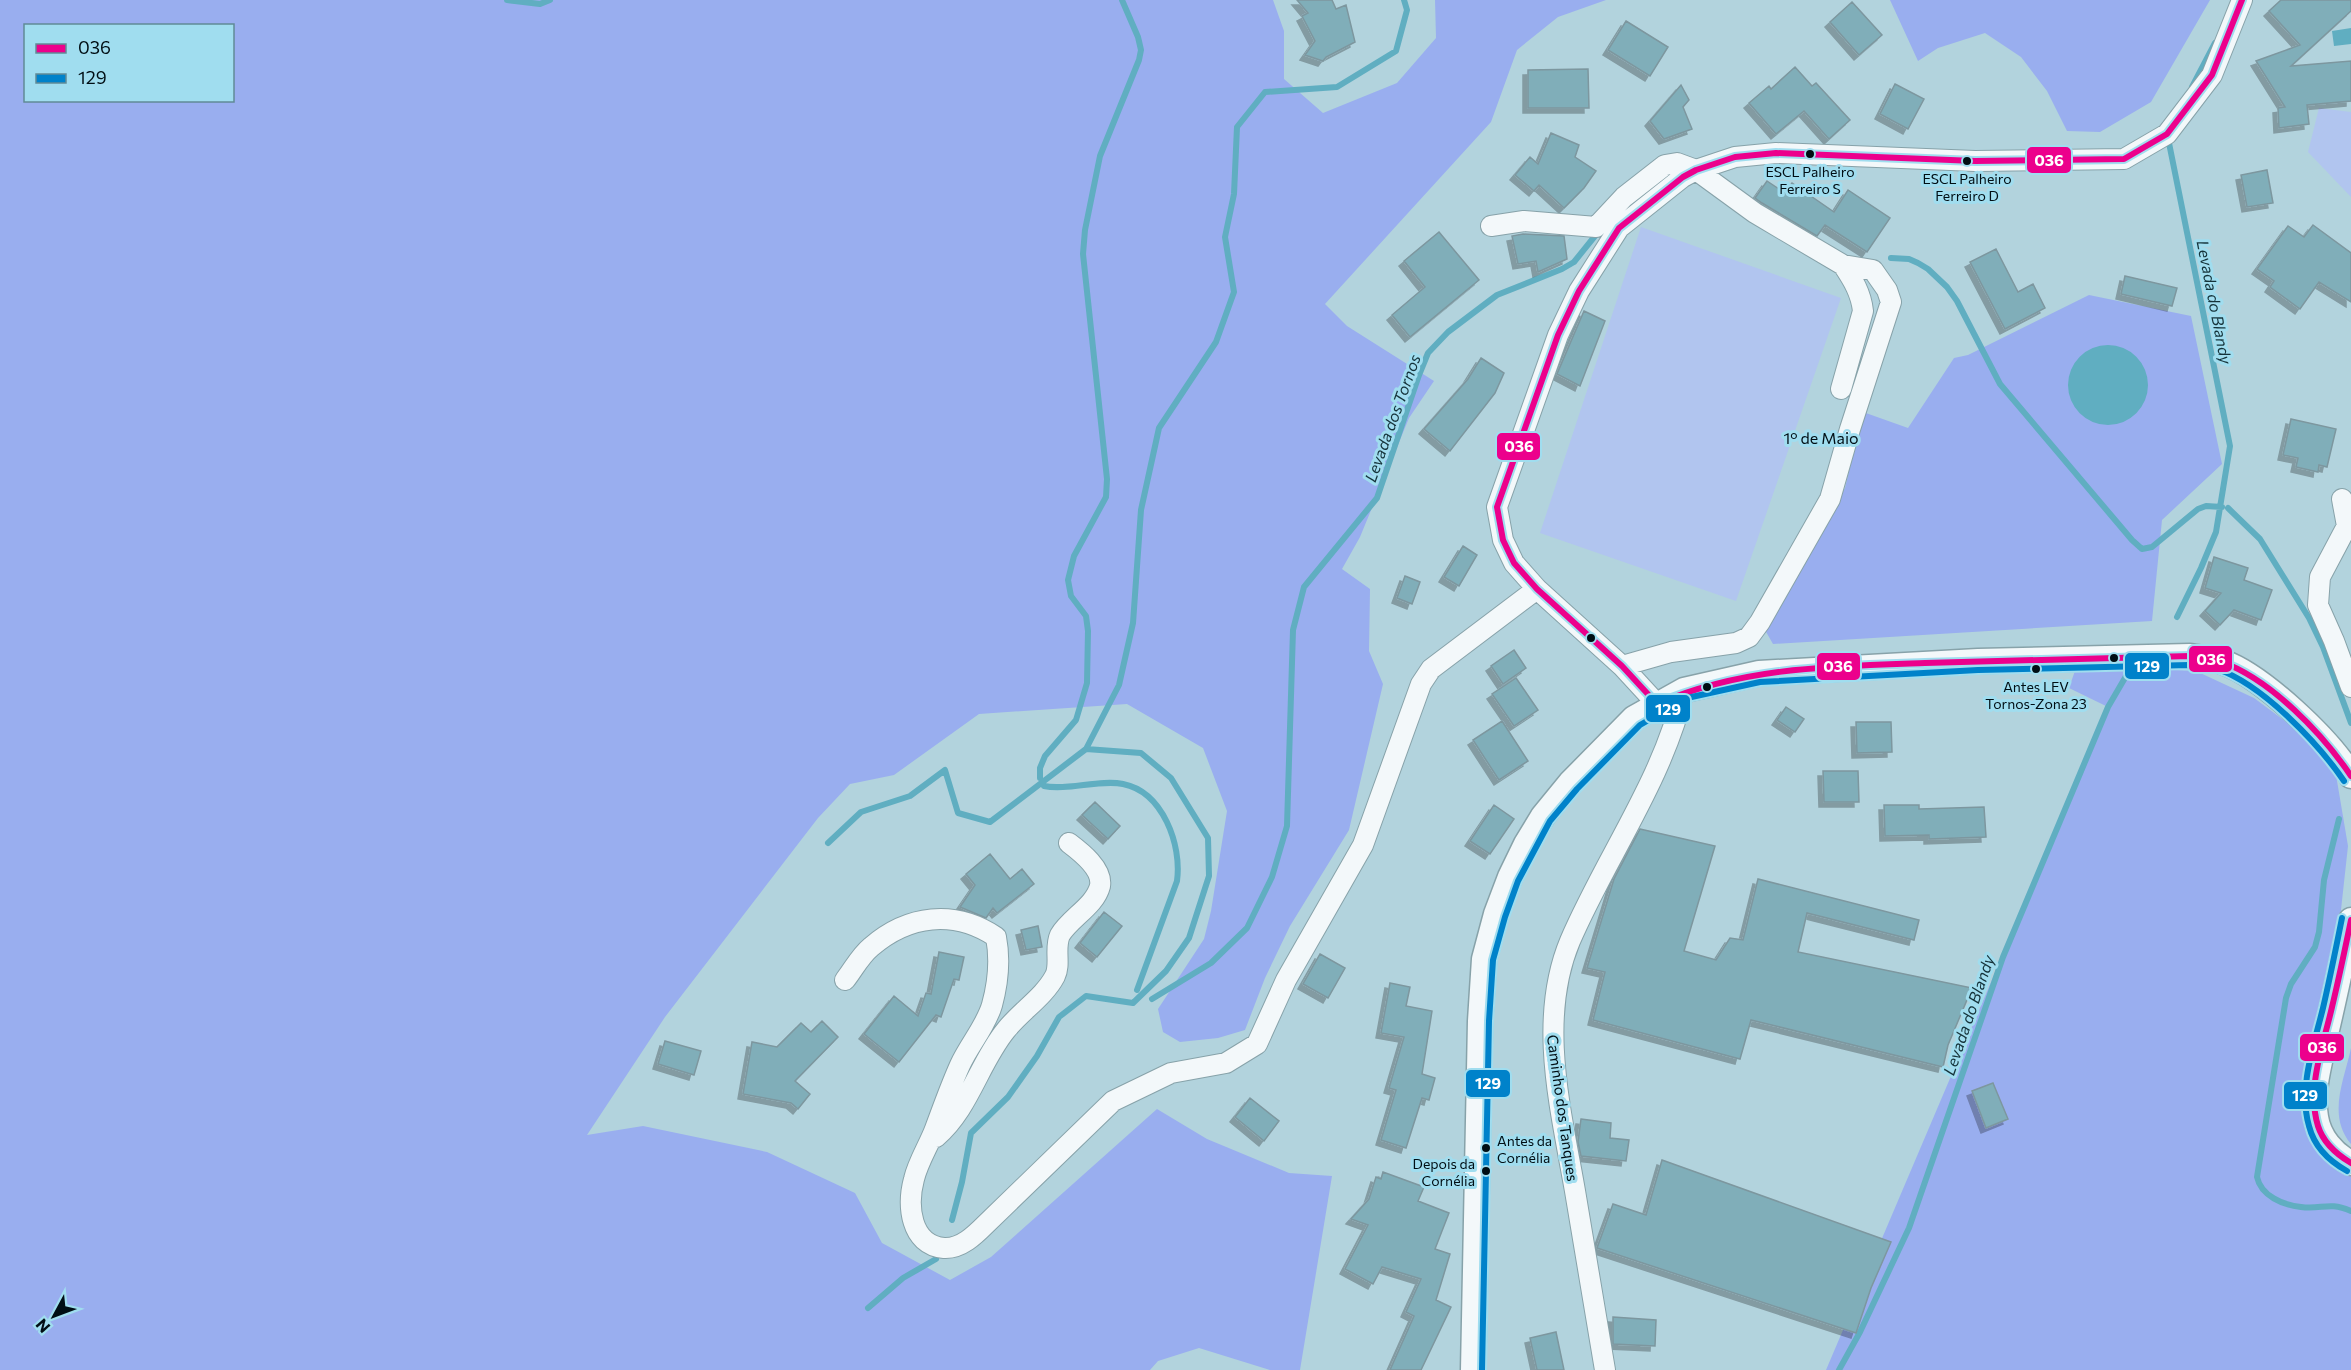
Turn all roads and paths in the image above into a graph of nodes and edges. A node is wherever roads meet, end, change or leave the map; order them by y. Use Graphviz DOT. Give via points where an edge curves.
graph roads {
  1 [pos="2242,0"];
  2 [pos="1696,170"];
  3 [pos="1491,226"];
  4 [pos="1843,265"];
  5 [pos="1841,389"];
  6 [pos="2342,499"];
  7 [pos="1537,589"];
  8 [pos="1622,666"];
  9 [pos="2351,687"];
  10 [pos="1684,690"];
  11 [pos="1657,704"];
  12 [pos="2351,776"];
  13 [pos="1069,843"];
  14 [pos="2351,920"];
  15 [pos="845,980"];
  16 [pos="930,1142"];
  17 [pos="2351,1163"];
  18 [pos="1473,1370"];
  19 [pos="1605,1370"];
  1 -- 2 [label="street" via="2212,75 2167,134 2124,159 1975,161 1776,153 1735,157"];
  2 -- 3 [label="street" via="1677,163 1665,165 1624,196 1596,226 1524,221"];
  2 -- 4 [label="street" via="1755,213"];
  2 -- 7 [label="street" via="1619,228 1579,291 1558,335 1497,507 1503,540 1514,563"];
  4 -- 5 [label="street" via="1855,283 1863,311"];
  4 -- 8 [label="street" via="1873,270 1891,302 1830,499 1749,636 1736,644 1671,652"];
  6 -- 9 [label="street" via="2347,526 2320,577 2318,605"];
  7 -- 8 [label="street"];
  7 -- 16 [label="street" via="1431,669 1421,684 1363,845 1286,980 1257,1044 1226,1064 1171,1073 1113,1101 970,1239 952,1247 929,1243 913,1224 910,1209 914,1178"];
  8 -- 11 [label="street"];
  10 -- 11 [label="main road"];
  10 -- 12 [label="main road" via="1759,673 1978,661 2190,656 2222,662 2270,690 2307,723"];
  10 -- 19 [label="street, Caminho dos Tanques" via="1664,752 1570,942 1557,982 1552,1027 1560,1102"];
  11 -- 18 [label="main road" via="1634,718 1543,816 1522,852 1496,914 1484,959 1480,1021"];
  13 -- 16 [label="street" via="1095,869 1101,884 1097,894 1060,936 1057,972 1051,982 1006,1030 955,1116"];
  14 -- 17 [label="main road" via="2318,1073 2315,1105 2324,1138"];
  15 -- 16 [label="street" via="869,948 898,928 921,920 978,925 996,937 999,955 992,1005 960,1064"];
}
